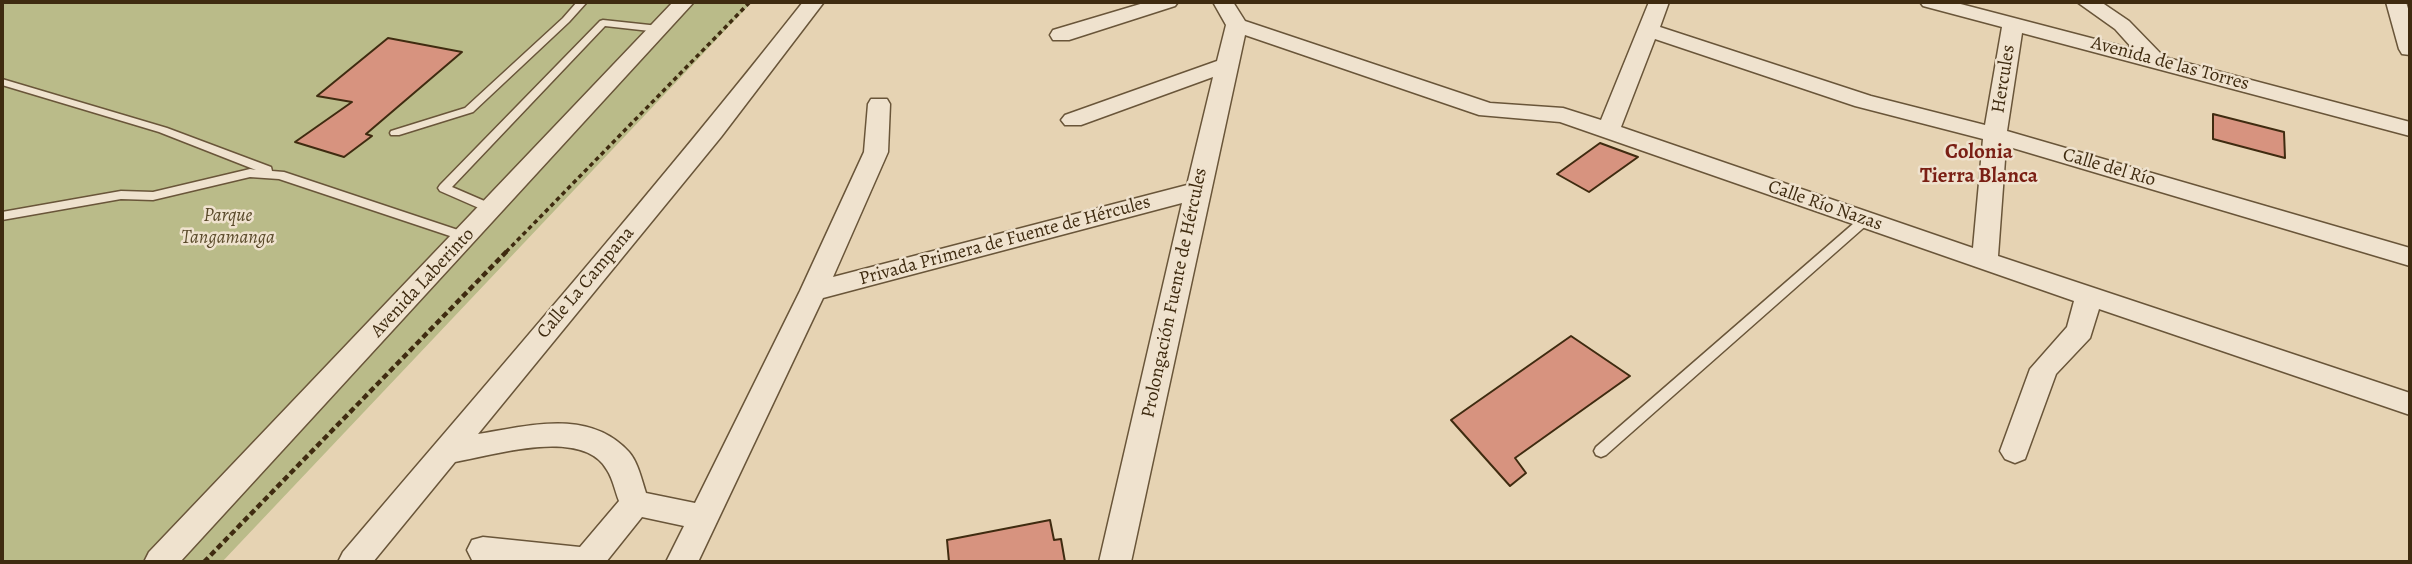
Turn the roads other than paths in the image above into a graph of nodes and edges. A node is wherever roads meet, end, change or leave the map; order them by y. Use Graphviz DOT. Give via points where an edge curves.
graph roads {
  1 [pos="582,2"];
  2 [pos="684,2"];
  3 [pos="814,2"];
  4 [pos="1168,2"];
  5 [pos="1223,2"];
  6 [pos="1659,2"];
  7 [pos="1930,2"];
  8 [pos="2087,2"];
  9 [pos="2396,2"];
  10 [pos="2013,22"];
  11 [pos="1237,25"];
  12 [pos="659,29"];
  13 [pos="1648,30"];
  14 [pos="1061,35"];
  15 [pos="2410,47"];
  16 [pos="2154,60"];
  17 [pos="1227,65"];
  18 [pos="2,82"];
  19 [pos="878,104"];
  20 [pos="1073,120"];
  21 [pos="2410,129"];
  22 [pos="1608,132"];
  23 [pos="395,133"];
  24 [pos="1995,135"];
  25 [pos="280,175"];
  26 [pos="1196,191"];
  27 [pos="492,209"];
  28 [pos="2,216"];
  29 [pos="1865,220"];
  30 [pos="466,237"];
  31 [pos="2410,257"];
  32 [pos="1985,261"];
  33 [pos="813,291"];
  34 [pos="2089,294"];
  35 [pos="2410,404"];
  36 [pos="1601,451"];
  37 [pos="2015,451"];
  38 [pos="444,452"];
  39 [pos="635,503"];
  40 [pos="704,518"];
  41 [pos="483,550"];
  42 [pos="160,562"];
  43 [pos="354,562"];
  44 [pos="588,562"];
  45 [pos="682,562"];
  46 [pos="1115,562"];
  1 -- 23 [label="lane" via="470,110"];
  2 -- 12 [label="street, Avenida Laberinto"];
  3 -- 38 [label="street, Calle La Campana" via="713,132"];
  4 -- 14 [label="street"];
  5 -- 11 [label="street"];
  6 -- 13 [label="street"];
  7 -- 10 [label="street, Avenida de las Torres"];
  8 -- 16 [label="street" via="2122,25"];
  9 -- 15 [label="street"];
  10 -- 16 [label="street, Avenida de las Torres"];
  10 -- 24 [label="street, Hercules"];
  11 -- 17 [label="street, Prolongación Fuente de Hércules"];
  11 -- 22 [label="street, Calle Río Nazas" via="1487,110 1563,115"];
  12 -- 27 [label="street, Avenida Laberinto"];
  12 -- 27 [label="lane" via="603,23 444,188"];
  13 -- 22 [label="street"];
  13 -- 24 [label="street, Calle del Río" via="1863,101"];
  16 -- 21 [label="street, Avenida de las Torres"];
  17 -- 20 [label="street"];
  17 -- 26 [label="street, Prolongación Fuente de Hércules"];
  18 -- 25 [label="lane" via="163,130"];
  19 -- 33 [label="street" via="876,152"];
  22 -- 29 [label="street, Calle Río Nazas"];
  24 -- 31 [label="street, Calle del Río"];
  24 -- 32 [label="street, Hercules"];
  25 -- 28 [label="lane" via="250,173 153,195 121,195"];
  25 -- 30 [label="lane"];
  26 -- 33 [label="street, Privada Primera de Fuente de Hércules"];
  26 -- 46 [label="street, Prolongación Fuente de Hércules"];
  27 -- 30 [label="street, Avenida Laberinto"];
  29 -- 32 [label="street, Calle Río Nazas"];
  29 -- 36 [label="lane"];
  30 -- 42 [label="street, Avenida Laberinto"];
  32 -- 34 [label="street, Calle Río Nazas"];
  33 -- 40 [label="street"];
  34 -- 35 [label="street, Calle Río Nazas"];
  34 -- 37 [label="street" via="2080,331 2044,369"];
  38 -- 39 [label="street" via="552,433 590,439 619,461"];
  38 -- 43 [label="street, Calle La Campana"];
  39 -- 40 [label="street"];
  39 -- 44 [label="street"];
  40 -- 45 [label="street"];
  41 -- 44 [label="street"];
}
